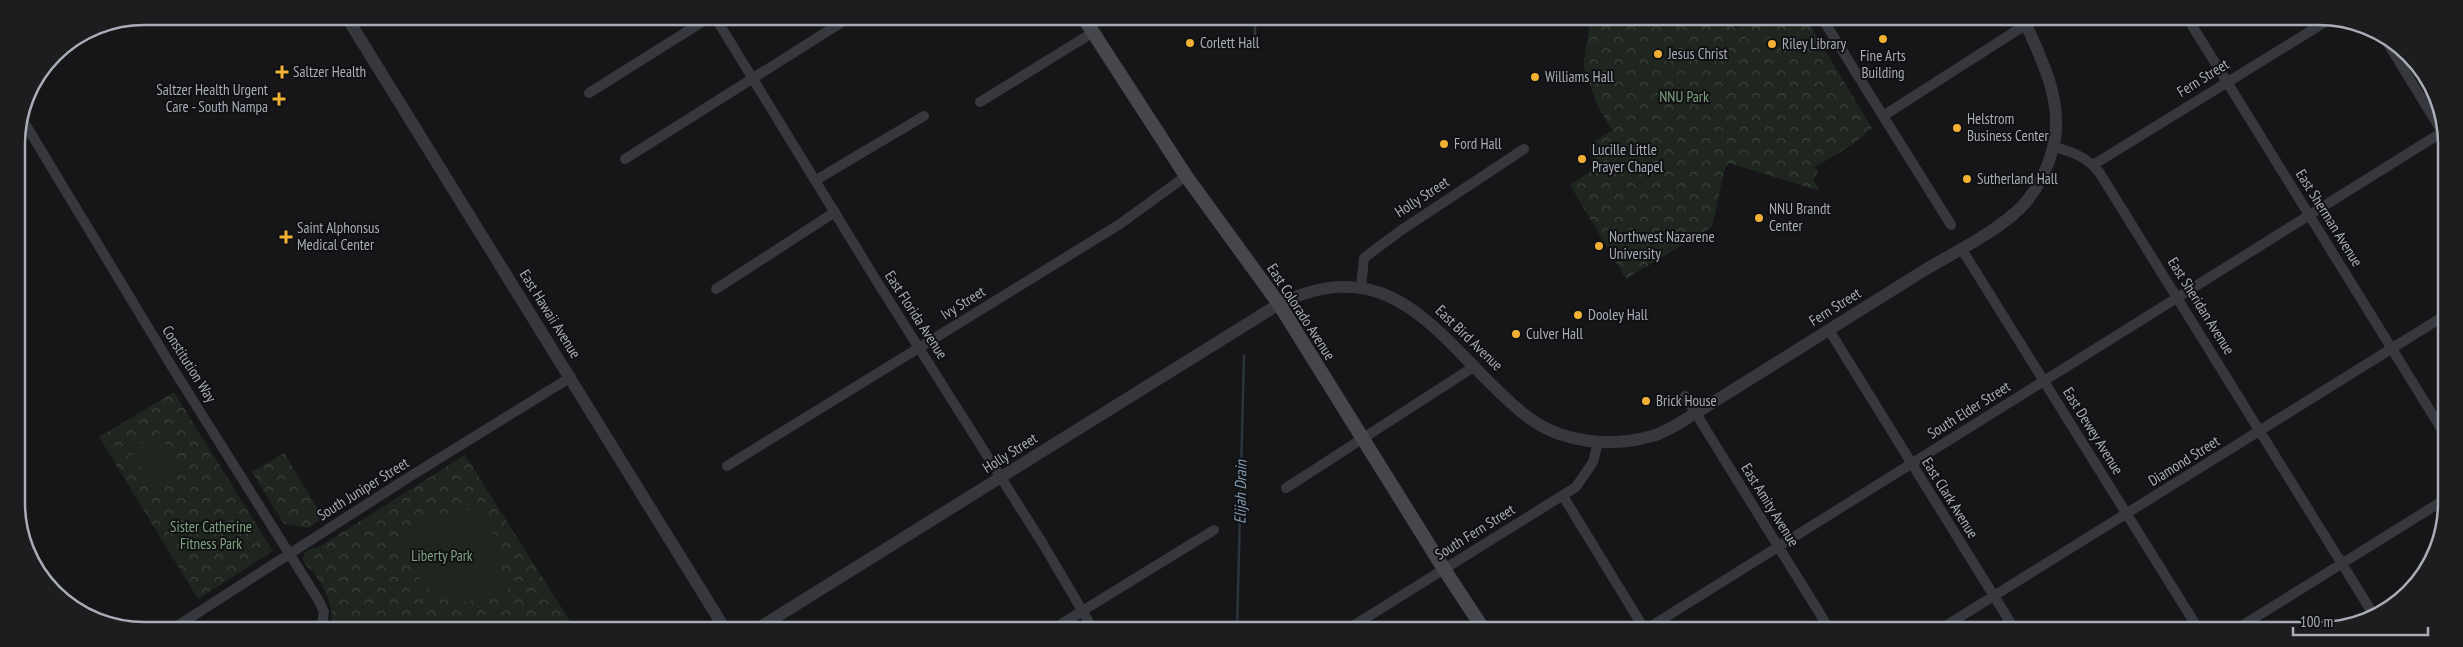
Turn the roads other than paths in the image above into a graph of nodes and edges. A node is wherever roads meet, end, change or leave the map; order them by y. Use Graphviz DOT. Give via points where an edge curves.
graph roads {
  1 [pos="352,25"];
  2 [pos="697,25"];
  3 [pos="720,25"];
  4 [pos="838,25"];
  5 [pos="1088,25"];
  6 [pos="1826,25"];
  7 [pos="2020,25"];
  8 [pos="2030,25"];
  9 [pos="2192,25"];
  10 [pos="2320,25"];
  11 [pos="1092,33"];
  12 [pos="2391,50"];
  13 [pos="752,80"];
  14 [pos="2227,82"];
  15 [pos="589,93"];
  16 [pos="980,102"];
  17 [pos="924,116"];
  18 [pos="1883,116"];
  19 [pos="2436,120"];
  20 [pos="27,126"];
  21 [pos="2438,137"];
  22 [pos="2054,147"];
  23 [pos="1524,149"];
  24 [pos="625,159"];
  25 [pos="2094,166"];
  26 [pos="1186,176"];
  27 [pos="816,180"];
  28 [pos="835,212"];
  29 [pos="2310,215"];
  30 [pos="1951,225"];
  31 [pos="1961,248"];
  32 [pos="1361,287"];
  33 [pos="716,289"];
  34 [pos="2177,298"];
  35 [pos="1279,304"];
  36 [pos="2438,320"];
  37 [pos="1829,330"];
  38 [pos="920,348"];
  39 [pos="2392,348"];
  40 [pos="1475,366"];
  41 [pos="570,377"];
  42 [pos="2044,381"];
  43 [pos="1685,396"];
  44 [pos="1696,414"];
  45 [pos="2438,422"];
  46 [pos="2259,431"];
  47 [pos="1362,438"];
  48 [pos="1598,442"];
  49 [pos="1911,464"];
  50 [pos="727,466"];
  51 [pos="1001,478"];
  52 [pos="1286,488"];
  53 [pos="1562,496"];
  54 [pos="2438,504"];
  55 [pos="2126,514"];
  56 [pos="1214,530"];
  57 [pos="1778,547"];
  58 [pos="290,553"];
  59 [pos="2342,564"];
  60 [pos="1444,569"];
  61 [pos="1994,596"];
  62 [pos="2370,610"];
  63 [pos="1082,611"];
  64 [pos="183,622"];
  65 [pos="322,622"];
  66 [pos="721,622"];
  67 [pos="768,622"];
  68 [pos="1064,622"];
  69 [pos="1089,622"];
  70 [pos="1361,622"];
  71 [pos="1479,622"];
  72 [pos="1640,622"];
  73 [pos="1658,622"];
  74 [pos="1825,622"];
  75 [pos="1952,622"];
  76 [pos="2010,622"];
  77 [pos="2194,622"];
  78 [pos="2248,622"];
  1 -- 41 [label="street, East Hawaii Avenue"];
  2 -- 15 [label="street"];
  3 -- 13 [label="street, East Florida Avenue"];
  4 -- 13 [label="street"];
  5 -- 11 [label="main road, East Colorado Avenue"];
  6 -- 18 [label="street"];
  7 -- 18 [label="street"];
  8 -- 22 [label="street" via="2054,96"];
  9 -- 14 [label="street, East Sherman Avenue"];
  10 -- 14 [label="street, Fern Street"];
  11 -- 16 [label="street"];
  11 -- 26 [label="main road, East Colorado Avenue"];
  12 -- 19 [label="street"];
  13 -- 24 [label="street"];
  13 -- 27 [label="street, East Florida Avenue"];
  14 -- 25 [label="street, Fern Street"];
  14 -- 29 [label="street, East Sherman Avenue"];
  17 -- 27 [label="street"];
  18 -- 30 [label="street"];
  20 -- 58 [label="street, Constitution Way" via="172,367"];
  21 -- 29 [label="street, South Elder Street"];
  22 -- 25 [label="street, East Sheridan Avenue" via="2072,151"];
  22 -- 31 [label="street, Fern Street" via="2045,174 2025,202 2012,215"];
  23 -- 32 [label="street, Holly Street" via="1364,258"];
  25 -- 34 [label="street, East Sheridan Avenue"];
  26 -- 35 [label="main road, East Colorado Avenue"];
  26 -- 38 [label="street, Ivy Street" via="1120,224"];
  27 -- 28 [label="street, East Florida Avenue"];
  28 -- 33 [label="street"];
  28 -- 38 [label="street, East Florida Avenue"];
  29 -- 34 [label="street, South Elder Street"];
  29 -- 39 [label="street, East Sherman Avenue"];
  31 -- 37 [label="street, Fern Street"];
  31 -- 42 [label="street, East Dewey Avenue"];
  32 -- 35 [label="street, East Bird Avenue" via="1328,287 1301,293"];
  32 -- 40 [label="street, East Bird Avenue" via="1397,300 1427,319"];
  34 -- 42 [label="street, South Elder Street"];
  34 -- 46 [label="street, East Sheridan Avenue"];
  35 -- 47 [label="main road, East Colorado Avenue"];
  35 -- 51 [label="street, Holly Street"];
  36 -- 39 [label="street, Diamond Street"];
  37 -- 44 [label="street, Fern Street"];
  37 -- 49 [label="street, East Clark Avenue"];
  38 -- 50 [label="street, Ivy Street"];
  38 -- 51 [label="street, East Florida Avenue"];
  39 -- 45 [label="street, East Sherman Avenue"];
  39 -- 46 [label="street, Diamond Street"];
  40 -- 47 [label="street"];
  40 -- 48 [label="street, East Bird Avenue" via="1525,415 1546,428"];
  41 -- 58 [label="street, South Juniper Street"];
  41 -- 66 [label="street, East Hawaii Avenue"];
  42 -- 49 [label="street, South Elder Street"];
  42 -- 55 [label="street, East Dewey Avenue"];
  43 -- 44 [label="street, East Amity Avenue"];
  44 -- 48 [label="street, Fern Street" via="1654,436 1625,442"];
  44 -- 57 [label="street, East Amity Avenue"];
  46 -- 55 [label="street, Diamond Street"];
  46 -- 59 [label="street, East Sheridan Avenue"];
  47 -- 52 [label="street"];
  47 -- 60 [label="main road, East Colorado Avenue"];
  48 -- 53 [label="street, South Fern Street" via="1585,477"];
  49 -- 57 [label="street, South Elder Street"];
  49 -- 61 [label="street, East Clark Avenue"];
  51 -- 63 [label="street, East Florida Avenue"];
  51 -- 67 [label="street, Holly Street"];
  53 -- 60 [label="street, South Fern Street"];
  53 -- 72 [label="street"];
  54 -- 59 [label="street"];
  55 -- 61 [label="street, Diamond Street"];
  55 -- 77 [label="street, East Dewey Avenue"];
  56 -- 63 [label="street"];
  57 -- 73 [label="street, South Elder Street"];
  57 -- 74 [label="street, East Amity Avenue"];
  58 -- 64 [label="street, South Juniper Street"];
  58 -- 65 [label="street, Constitution Way" via="320,601 324,612"];
  59 -- 62 [label="street, East Sheridan Avenue"];
  59 -- 78 [label="street"];
  60 -- 70 [label="street, South Fern Street"];
  60 -- 71 [label="main road, East Colorado Avenue"];
  61 -- 75 [label="street, Diamond Street"];
  61 -- 76 [label="street, East Clark Avenue"];
  63 -- 68 [label="street"];
  63 -- 69 [label="street, East Florida Avenue"];
}
